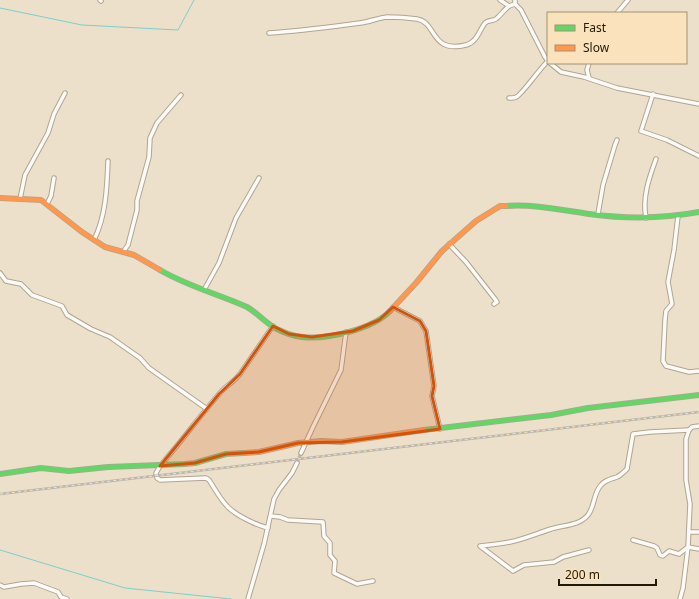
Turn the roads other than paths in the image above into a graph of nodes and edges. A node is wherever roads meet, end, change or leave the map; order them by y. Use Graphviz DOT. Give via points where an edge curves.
graph roads {
  1 [pos="500,0"];
  2 [pos="627,0"];
  3 [pos="515,2"];
  4 [pos="509,6"];
  5 [pos="618,12"];
  6 [pos="269,33"];
  7 [pos="547,59"];
  8 [pos="547,64"];
  9 [pos="551,64"];
  10 [pos="589,64"];
  11 [pos="589,78"];
  12 [pos="65,93"];
  13 [pos="654,94"];
  14 [pos="181,95"];
  15 [pos="509,98"];
  16 [pos="699,104"];
  17 [pos="617,140"];
  18 [pos="699,156"];
  19 [pos="656,159"];
  20 [pos="108,161"];
  21 [pos="54,178"];
  22 [pos="259,178"];
  23 [pos="0,198"];
  24 [pos="20,198"];
  25 [pos="47,204"];
  26 [pos="699,212"];
  27 [pos="598,214"];
  28 [pos="678,216"];
  29 [pos="646,218"];
  30 [pos="94,240"];
  31 [pos="449,244"];
  32 [pos="123,252"];
  33 [pos="0,273"];
  34 [pos="204,290"];
  35 [pos="494,304"];
  36 [pos="393,307"];
  37 [pos="273,326"];
  38 [pos="346,332"];
  39 [pos="699,371"];
  40 [pos="699,395"];
  41 [pos="207,408"];
  42 [pos="699,426"];
  43 [pos="440,429"];
  44 [pos="689,430"];
  45 [pos="306,442"];
  46 [pos="301,453"];
  47 [pos="297,463"];
  48 [pos="160,466"];
  49 [pos="0,474"];
  50 [pos="271,516"];
  51 [pos="268,528"];
  52 [pos="689,532"];
  53 [pos="699,532"];
  54 [pos="633,540"];
  55 [pos="688,548"];
  56 [pos="589,550"];
  57 [pos="699,550"];
  58 [pos="373,581"];
  59 [pos="0,585"];
  60 [pos="67,599"];
  61 [pos="248,599"];
  62 [pos="680,599"];
  1 -- 4 [label="street"];
  2 -- 5 [label="street"];
  3 -- 4 [label="street"];
  3 -- 7 [label="street"];
  4 -- 6 [label="street" via="495,20 484,24 473,42 454,47 448,47 436,38 428,26 419,19 386,17 319,29"];
  8 -- 15 [label="street" via="520,94 515,98"];
  9 -- 11 [label="street" via="561,72"];
  10 -- 11 [label="street"];
  11 -- 13 [label="street" via="617,88"];
  12 -- 24 [label="street" via="48,133 25,175"];
  13 -- 16 [label="street"];
  13 -- 18 [label="street" via="641,131 667,140"];
  14 -- 32 [label="street" via="156,123 150,138 149,157 137,210 128,245"];
  17 -- 27 [label="street" via="603,185"];
  19 -- 29 [label="street" via="647,186"];
  20 -- 30 [label="street" via="102,218"];
  21 -- 25 [label="street"];
  22 -- 34 [label="street" via="236,218 219,263"];
  23 -- 24 [label="street"];
  24 -- 25 [label="street" via="41,200"];
  25 -- 30 [label="street"];
  26 -- 28 [label="street"];
  27 -- 29 [label="street"];
  27 -- 31 [label="street" via="506,205 476,220"];
  28 -- 29 [label="street"];
  28 -- 39 [label="street" via="668,282 672,304 666,311 663,361 666,366 689,372"];
  30 -- 32 [label="street" via="105,247"];
  31 -- 35 [label="street" via="496,299 497,302"];
  31 -- 36 [label="street"];
  32 -- 34 [label="street" via="173,278"];
  33 -- 41 [label="street" via="6,281 21,284 32,296 62,306 67,315 110,337"];
  34 -- 37 [label="street" via="248,308"];
  36 -- 38 [label="street" via="365,327"];
  36 -- 43 [label="street" via="420,320 426,331 434,386 432,396"];
  37 -- 38 [label="street" via="302,337 329,336"];
  37 -- 41 [label="street" via="236,380"];
  38 -- 45 [label="street" via="341,370"];
  40 -- 43 [label="street"];
  41 -- 48 [label="street"];
  42 -- 44 [label="street"];
  43 -- 45 [label="street" via="342,442"];
  44 -- 52 [label="street" via="686,439 686,480 690,504"];
  44 -- 56 [label="street" via="633,434 627,469 601,484 594,495 593,506 583,520 511,542 480,546 513,571 524,565 554,562"];
  45 -- 46 [label="street"];
  45 -- 48 [label="street" via="260,452 226,454 195,463"];
  47 -- 50 [label="street" via="274,499"];
  48 -- 49 [label="street" via="69,471 41,468"];
  48 -- 51 [label="street" via="156,472 158,479 206,478 231,510 253,523"];
  50 -- 51 [label="street"];
  50 -- 58 [label="street" via="288,520 323,522 324,536 330,543 330,555 335,561 334,573 357,584"];
  51 -- 61 [label="street"];
  52 -- 53 [label="street"];
  52 -- 55 [label="street"];
  54 -- 55 [label="street" via="654,546 663,556 668,552 679,554"];
  55 -- 57 [label="street"];
  55 -- 62 [label="street"];
  59 -- 60 [label="street" via="4,587 34,583 58,592 61,597"];
}
